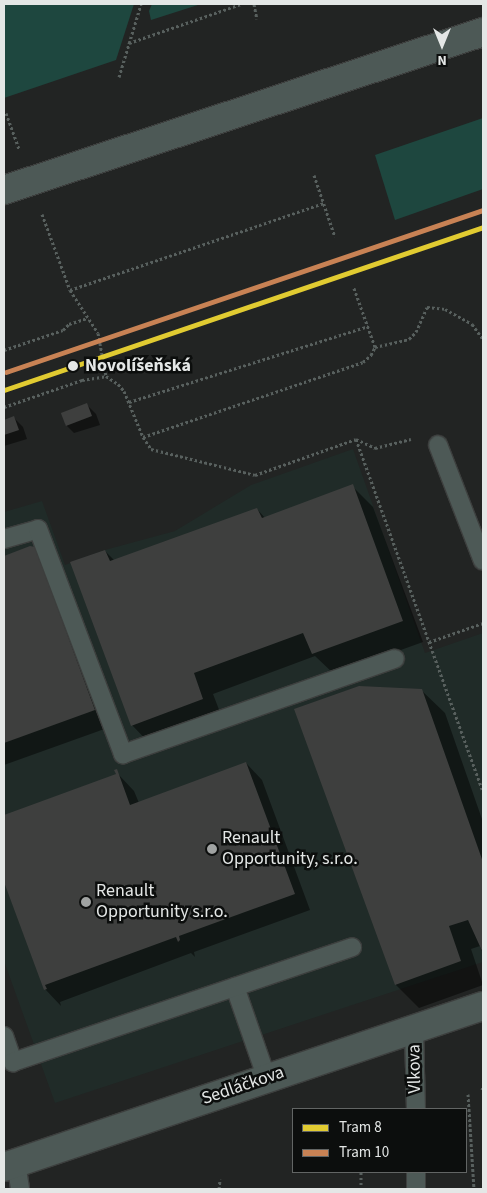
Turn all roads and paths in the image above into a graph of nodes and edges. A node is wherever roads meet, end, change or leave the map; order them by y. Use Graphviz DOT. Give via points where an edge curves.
graph roads {
  1 [pos="141,4"];
  2 [pos="241,4"];
  3 [pos="254,4"];
  4 [pos="257,19"];
  5 [pos="483,32"];
  6 [pos="129,44"];
  7 [pos="119,78"];
  8 [pos="314,175"];
  9 [pos="4,190"];
  10 [pos="324,204"];
  11 [pos="335,237"];
  12 [pos="55,252"];
  13 [pos="354,288"];
  14 [pos="70,290"];
  15 [pos="88,318"];
  16 [pos="368,326"];
  17 [pos="483,339"];
  18 [pos="376,346"];
  19 [pos="4,350"];
  20 [pos="106,376"];
  21 [pos="129,402"];
  22 [pos="4,406"];
  23 [pos="143,437"];
  24 [pos="356,439"];
  25 [pos="438,444"];
  26 [pos="4,539"];
  27 [pos="483,561"];
  28 [pos="483,623"];
  29 [pos="429,642"];
  30 [pos="395,659"];
  31 [pos="483,792"];
  32 [pos="352,947"];
  33 [pos="235,987"];
  34 [pos="483,1006"];
  35 [pos="414,1029"];
  36 [pos="4,1036"];
  37 [pos="267,1079"];
  38 [pos="468,1094"];
  39 [pos="416,1108"];
  40 [pos="13,1173"];
  41 [pos="361,1173"];
  42 [pos="416,1173"];
  43 [pos="220,1179"];
  44 [pos="220,1189"];
  45 [pos="361,1189"];
  46 [pos="416,1189"];
  47 [pos="474,1189"];
  1 -- 6 [label="path"];
  2 -- 6 [label="path"];
  3 -- 4 [label="path"];
  5 -- 9 [label="street"];
  6 -- 7 [label="path"];
  8 -- 10 [label="path"];
  10 -- 11 [label="path"];
  10 -- 14 [label="path"];
  12 -- 14 [label="path"];
  13 -- 16 [label="path"];
  14 -- 15 [label="path"];
  15 -- 19 [label="path"];
  15 -- 20 [label="path" via="98,334"];
  16 -- 18 [label="path"];
  16 -- 21 [label="path"];
  17 -- 18 [label="path" via="472,324 445,309 427,307 416,332 409,339"];
  18 -- 23 [label="path" via="363,362"];
  20 -- 21 [label="path" via="118,384"];
  20 -- 22 [label="path" via="82,380"];
  21 -- 23 [label="path"];
  23 -- 24 [label="path" via="151,449 255,475"];
  24 -- 25 [label="path" via="375,448 434,433"];
  24 -- 29 [label="path"];
  25 -- 27 [label="lane"];
  26 -- 30 [label="lane" via="38,529 123,754"];
  28 -- 29 [label="path"];
  29 -- 31 [label="path"];
  32 -- 33 [label="lane"];
  33 -- 36 [label="lane" via="12,1062"];
  33 -- 37 [label="lane"];
  34 -- 35 [label="street, Sedláčkova"];
  35 -- 37 [label="street, Sedláčkova"];
  35 -- 39 [label="lane, Vlkova"];
  37 -- 40 [label="street, Sedláčkova"];
  38 -- 47 [label="path"];
  41 -- 45 [label="path"];
  42 -- 46 [label="lane"];
  43 -- 44 [label="path"];
}
